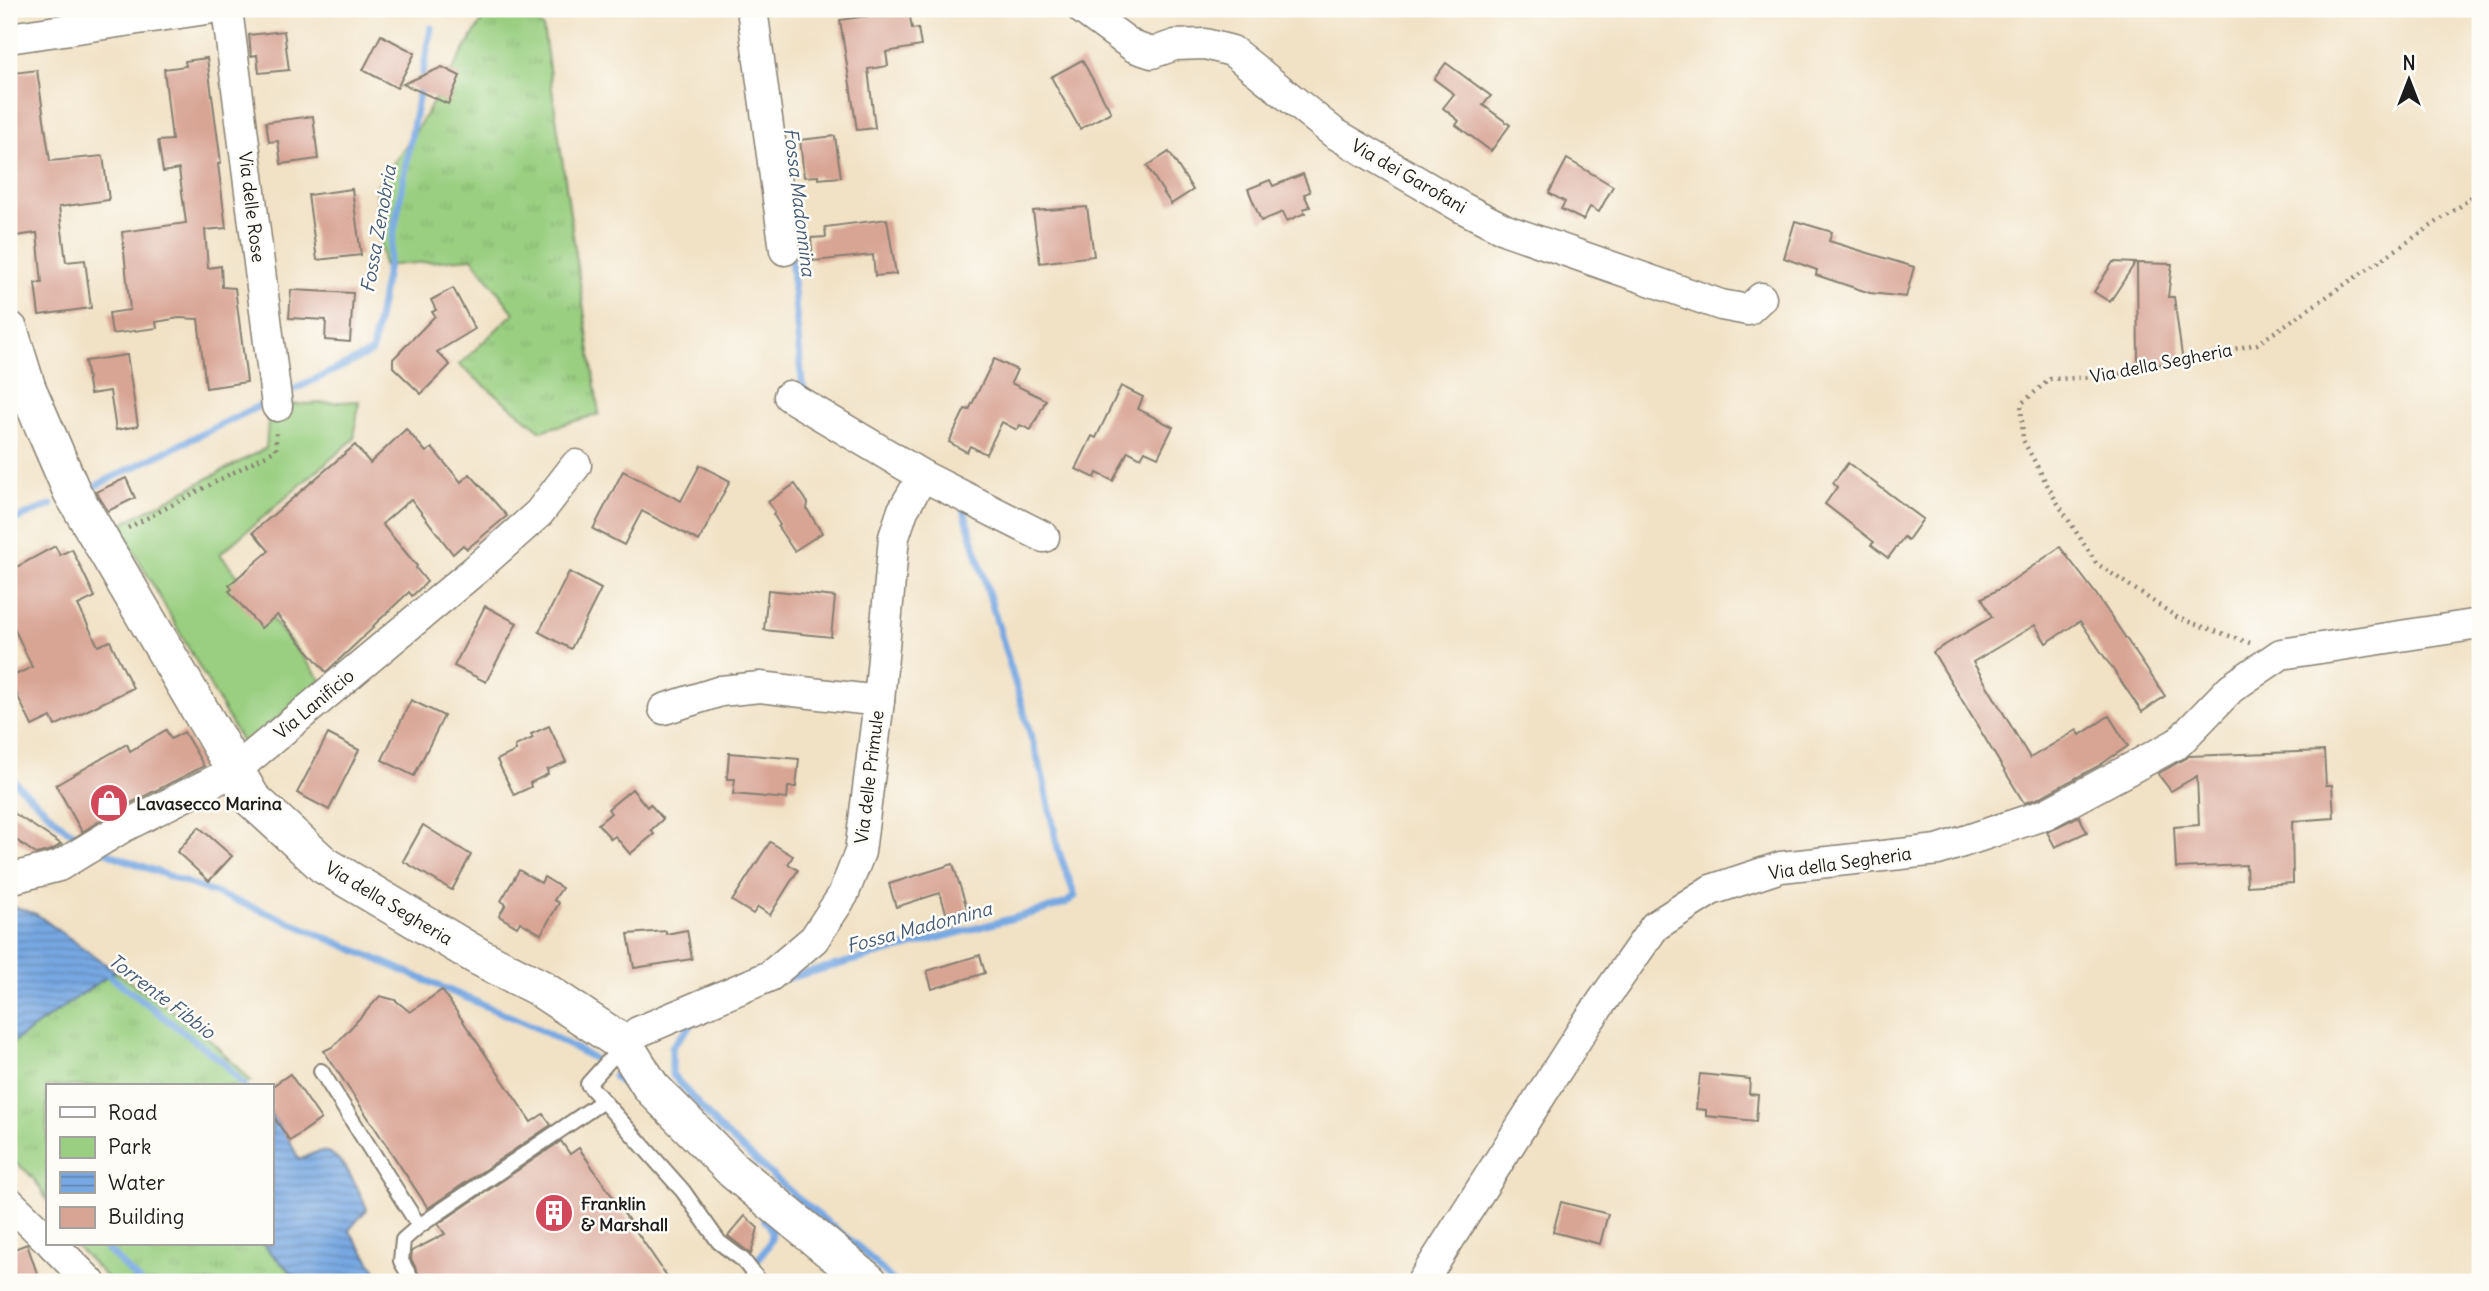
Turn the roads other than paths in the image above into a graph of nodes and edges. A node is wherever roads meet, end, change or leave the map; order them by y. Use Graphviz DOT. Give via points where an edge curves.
graph roads {
  1 [pos="207,9"];
  2 [pos="227,9"];
  3 [pos="752,9"];
  4 [pos="1082,9"];
  5 [pos="9,38"];
  6 [pos="785,250"];
  7 [pos="1761,298"];
  8 [pos="9,330"];
  9 [pos="789,396"];
  10 [pos="277,406"];
  11 [pos="576,465"];
  12 [pos="923,476"];
  13 [pos="1044,537"];
  14 [pos="2480,624"];
  15 [pos="878,701"];
  16 [pos="664,709"];
  17 [pos="234,771"];
  18 [pos="9,879"];
  19 [pos="624,1044"];
  20 [pos="321,1071"];
  21 [pos="603,1101"];
  22 [pos="10,1205"];
  23 [pos="419,1226"];
  24 [pos="46,1238"];
  25 [pos="54,1246"];
  26 [pos="90,1282"];
  27 [pos="413,1282"];
  28 [pos="760,1282"];
  29 [pos="869,1282"];
  30 [pos="1422,1282"];
  1 -- 5 [label="street"];
  2 -- 10 [label="street, Via delle Rose"];
  3 -- 6 [label="street"];
  4 -- 7 [label="street, Via dei Garofani" via="1134,47 1152,53 1175,45 1205,44 1231,51 1334,133 1506,230 1721,305 1748,310"];
  8 -- 17 [label="street, Via della Segheria" via="27,388 72,492"];
  9 -- 12 [label="street"];
  11 -- 17 [label="street, Via Lanificio" via="539,513"];
  12 -- 13 [label="street"];
  12 -- 15 [label="street, Via delle Primule" via="894,537"];
  14 -- 30 [label="street, Via della Segheria" via="2281,654 2231,688 2178,743 2046,814 1938,850 1781,867 1711,890 1655,926 1587,1023"];
  15 -- 16 [label="street" via="760,687 720,691"];
  15 -- 19 [label="street, Via delle Primule" via="860,852 843,895 814,939 771,976 638,1032"];
  17 -- 18 [label="street, Via Lanificio" via="125,826 59,866"];
  17 -- 19 [label="street, Via della Segheria" via="252,799 324,866 538,987"];
  19 -- 21 [label="lane" via="589,1084"];
  19 -- 29 [label="street, Via della Segheria" via="651,1087 733,1171"];
  20 -- 23 [label="lane"];
  21 -- 23 [label="lane"];
  21 -- 28 [label="lane" via="683,1191 719,1242 743,1259"];
  22 -- 24 [label="street"];
  23 -- 27 [label="lane" via="400,1249"];
  25 -- 26 [label="street"];
}
